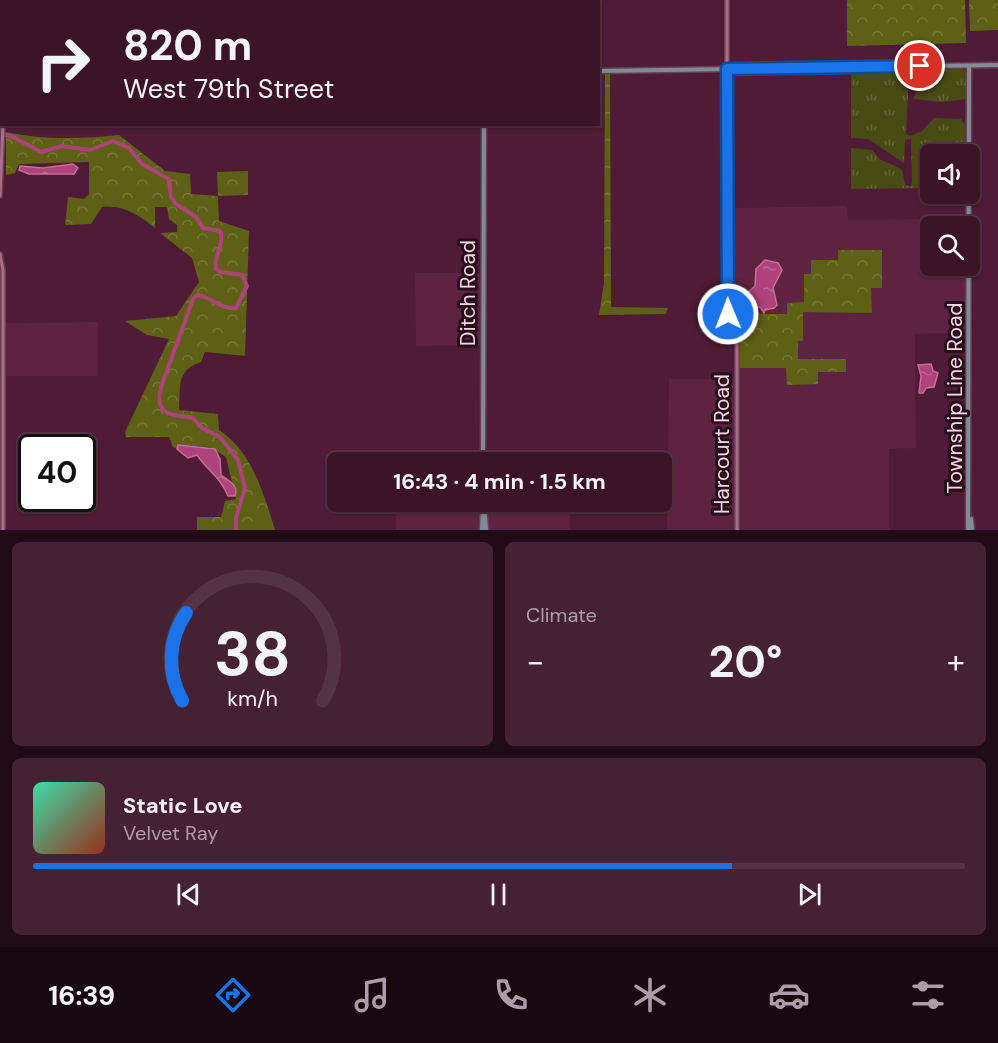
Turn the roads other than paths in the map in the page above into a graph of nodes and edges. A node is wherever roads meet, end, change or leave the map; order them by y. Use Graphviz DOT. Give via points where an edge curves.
graph roads {
  1 [pos="727,0"];
  2 [pos="998,65"];
  3 [pos="969,66"];
  4 [pos="727,69"];
  5 [pos="600,71"];
  6 [pos="3,126"];
  7 [pos="484,126"];
  8 [pos="0,196"];
  9 [pos="0,254"];
  10 [pos="2,351"];
  11 [pos="483,452"];
  12 [pos="484,512"];
  13 [pos="3,530"];
  14 [pos="484,530"];
  15 [pos="738,530"];
  16 [pos="970,530"];
  1 -- 4 [label="street, Harcourt Road"];
  2 -- 3 [label="main road"];
  3 -- 4 [label="main road"];
  3 -- 16 [label="main road, Township Line Road"];
  4 -- 5 [label="main road"];
  4 -- 15 [label="street, Harcourt Road" via="727,312 737,340"];
  6 -- 8 [label="street"];
  7 -- 11 [label="main road, Ditch Road"];
  9 -- 10 [label="street"];
  10 -- 13 [label="street"];
  12 -- 14 [label="main road"];
}
